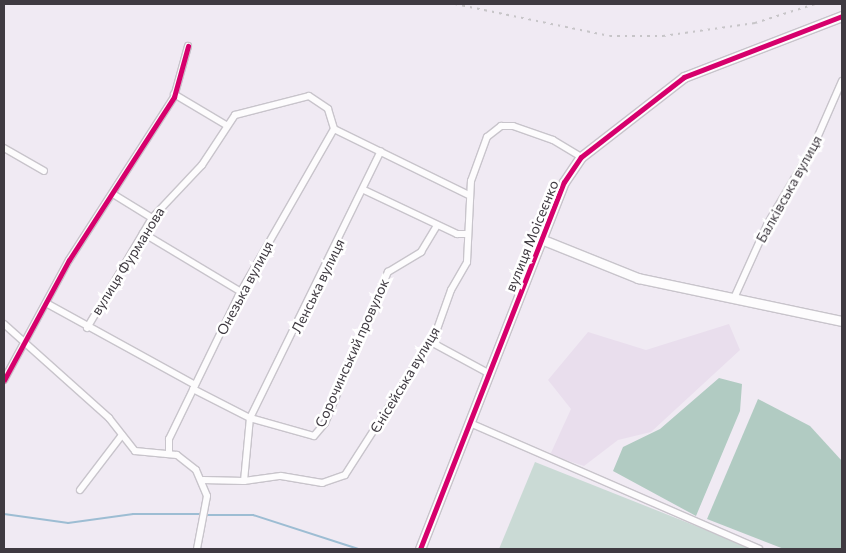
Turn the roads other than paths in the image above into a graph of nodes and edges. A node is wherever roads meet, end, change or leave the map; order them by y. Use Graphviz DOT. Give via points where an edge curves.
graph roads {
  1 [pos="842,17"];
  2 [pos="188,46"];
  3 [pos="842,81"];
  4 [pos="840,90"];
  5 [pos="174,94"];
  6 [pos="226,125"];
  7 [pos="334,128"];
  8 [pos="4,148"];
  9 [pos="381,151"];
  10 [pos="581,157"];
  11 [pos="44,170"];
  12 [pos="364,190"];
  13 [pos="113,194"];
  14 [pos="469,195"];
  15 [pos="152,218"];
  16 [pos="437,225"];
  17 [pos="143,233"];
  18 [pos="466,234"];
  19 [pos="541,239"];
  20 [pos="241,292"];
  21 [pos="735,296"];
  22 [pos="46,303"];
  23 [pos="842,321"];
  24 [pos="4,324"];
  25 [pos="87,328"];
  26 [pos="24,342"];
  27 [pos="431,342"];
  28 [pos="490,374"];
  29 [pos="4,380"];
  30 [pos="194,387"];
  31 [pos="250,418"];
  32 [pos="472,424"];
  33 [pos="122,435"];
  34 [pos="169,453"];
  35 [pos="203,480"];
  36 [pos="244,482"];
  37 [pos="80,490"];
  38 [pos="197,549"];
  39 [pos="420,549"];
  40 [pos="759,549"];
  1 -- 10 [label="street, вулиця Моісеєнко" via="684,77"];
  2 -- 5 [label="street"];
  3 -- 4 [label="street, Балківська вулиця"];
  4 -- 21 [label="street, Балківська вулиця" via="814,145 768,223"];
  5 -- 6 [label="street"];
  5 -- 13 [label="street"];
  6 -- 7 [label="street" via="235,115 309,96 328,109"];
  6 -- 15 [label="street, вулиця Фурманова" via="207,159"];
  7 -- 9 [label="street"];
  7 -- 20 [label="street, Онезька вулиця"];
  8 -- 11 [label="street"];
  9 -- 12 [label="street, Ленська вулиця"];
  9 -- 14 [label="street"];
  10 -- 14 [label="street, Єнісейська вулиця" via="553,140 501,126 481,149"];
  10 -- 19 [label="street, вулиця Моісеєнко" via="564,182"];
  12 -- 16 [label="street"];
  12 -- 31 [label="street, Ленська вулиця"];
  13 -- 15 [label="street"];
  13 -- 22 [label="street"];
  14 -- 18 [label="street, Єнісейська вулиця"];
  15 -- 17 [label="street, вулиця Фурманова"];
  16 -- 18 [label="street"];
  16 -- 31 [label="street, Сорочинський провулок" via="421,252 388,272 325,423 314,436"];
  17 -- 20 [label="street"];
  17 -- 25 [label="street, вулиця Фурманова"];
  18 -- 27 [label="street, Єнісейська вулиця" via="467,262 451,290"];
  19 -- 21 [label="street" via="638,278"];
  19 -- 28 [label="street, вулиця Моісеєнко"];
  20 -- 30 [label="street, Онезька вулиця"];
  21 -- 23 [label="street"];
  22 -- 25 [label="street"];
  22 -- 26 [label="street"];
  24 -- 26 [label="street"];
  25 -- 30 [label="street"];
  26 -- 29 [label="street"];
  26 -- 33 [label="street"];
  27 -- 28 [label="street"];
  27 -- 36 [label="street, Єнісейська вулиця" via="345,475 322,483 281,476"];
  28 -- 32 [label="street, вулиця Моісеєнко"];
  30 -- 31 [label="street"];
  30 -- 34 [label="street, Онезька вулиця" via="169,439"];
  31 -- 36 [label="street, Ленська вулиця"];
  32 -- 39 [label="street, вулиця Моісеєнко"];
  32 -- 40 [label="street" via="700,527"];
  33 -- 34 [label="street" via="144,455"];
  33 -- 37 [label="street"];
  34 -- 35 [label="street" via="187,462"];
  35 -- 36 [label="street"];
  35 -- 38 [label="street" via="207,507"];
}
